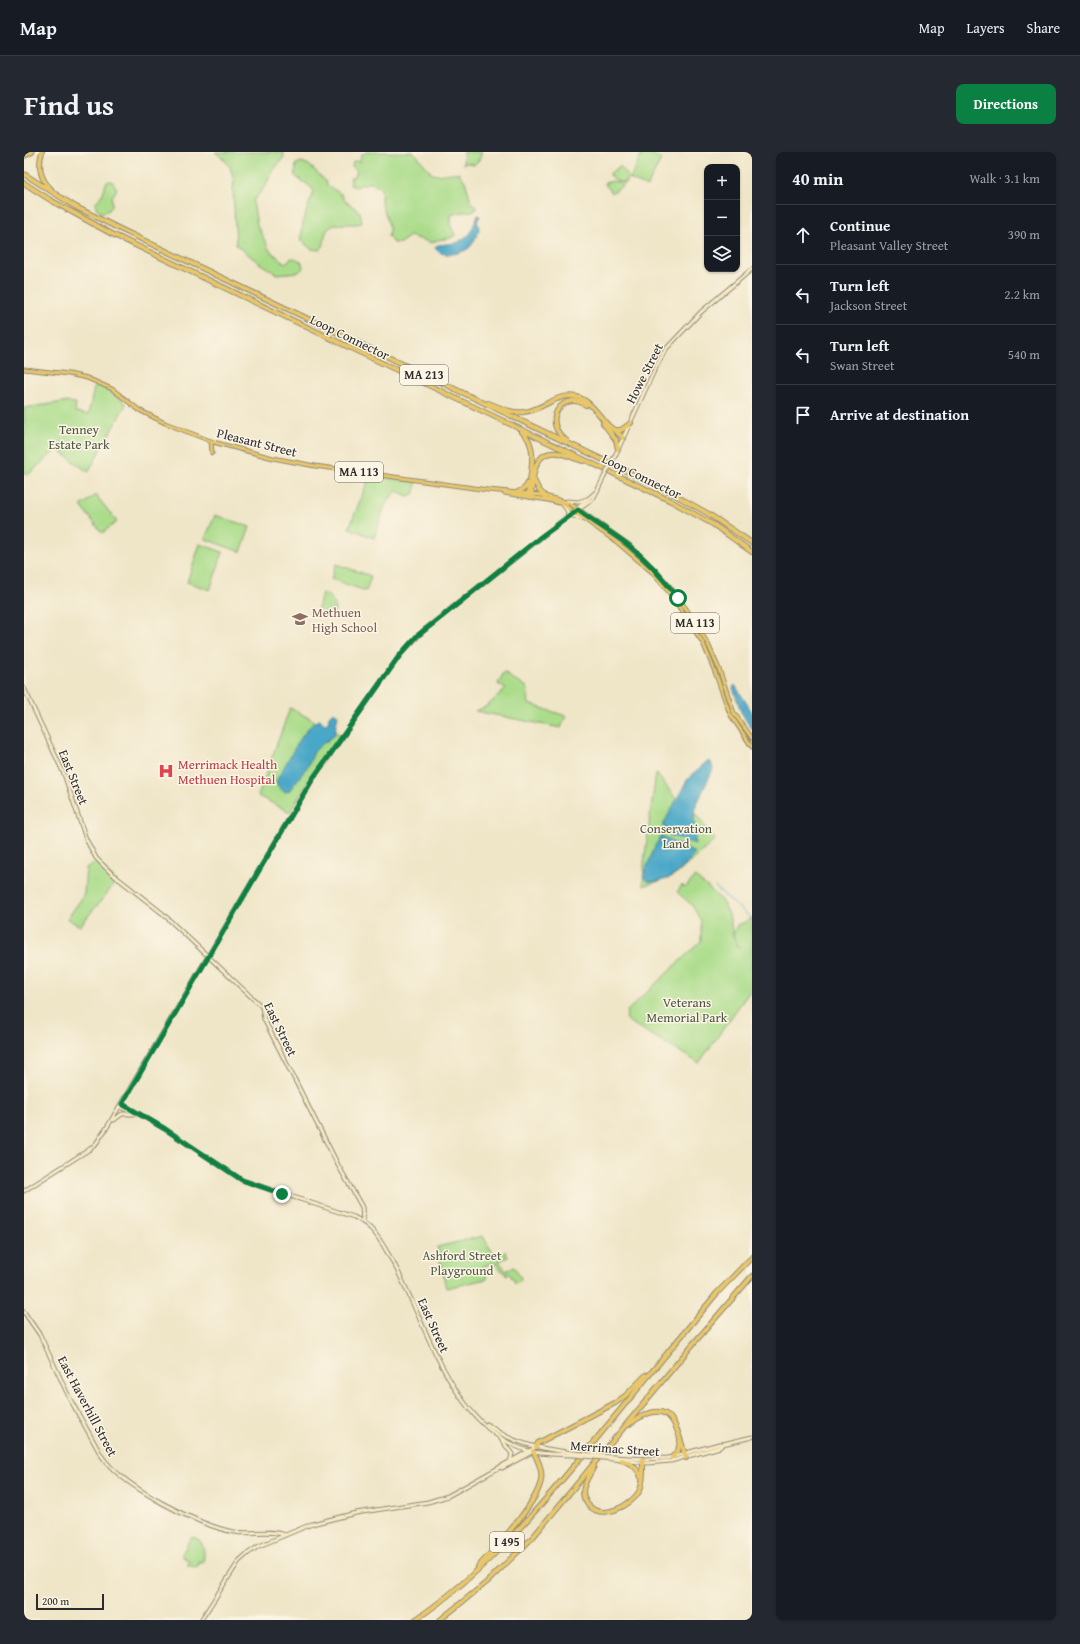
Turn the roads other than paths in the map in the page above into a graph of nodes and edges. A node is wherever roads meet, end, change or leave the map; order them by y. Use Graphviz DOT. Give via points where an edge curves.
graph roads {
  1 [pos="32,152"];
  2 [pos="42,152"];
  3 [pos="24,156"];
  4 [pos="24,174"];
  5 [pos="24,183"];
  6 [pos="76,207"];
  7 [pos="752,269"];
  8 [pos="24,369"];
  9 [pos="468,396"];
  10 [pos="504,421"];
  11 [pos="631,423"];
  12 [pos="614,430"];
  13 [pos="614,436"];
  14 [pos="623,438"];
  15 [pos="211,441"];
  16 [pos="219,444"];
  17 [pos="618,449"];
  18 [pos="587,452"];
  19 [pos="596,465"];
  20 [pos="531,479"];
  21 [pos="598,490"];
  22 [pos="500,492"];
  23 [pos="518,492"];
  24 [pos="530,495"];
  25 [pos="545,496"];
  26 [pos="590,498"];
  27 [pos="561,502"];
  28 [pos="586,505"];
  29 [pos="573,513"];
  30 [pos="588,517"];
  31 [pos="585,520"];
  32 [pos="752,543"];
  33 [pos="752,552"];
  34 [pos="24,688"];
  35 [pos="752,738"];
  36 [pos="752,746"];
  37 [pos="209,956"];
  38 [pos="121,1106"];
  39 [pos="140,1115"];
  40 [pos="106,1129"];
  41 [pos="24,1191"];
  42 [pos="363,1222"];
  43 [pos="752,1257"];
  44 [pos="752,1276"];
  45 [pos="24,1312"];
  46 [pos="656,1367"];
  47 [pos="476,1415"];
  48 [pos="623,1429"];
  49 [pos="752,1437"];
  50 [pos="500,1438"];
  51 [pos="680,1441"];
  52 [pos="537,1447"];
  53 [pos="531,1451"];
  54 [pos="574,1454"];
  55 [pos="685,1456"];
  56 [pos="672,1457"];
  57 [pos="614,1458"];
  58 [pos="598,1460"];
  59 [pos="621,1460"];
  60 [pos="643,1461"];
  61 [pos="510,1462"];
  62 [pos="484,1476"];
  63 [pos="642,1480"];
  64 [pos="285,1535"];
  65 [pos="471,1577"];
  66 [pos="201,1620"];
  67 [pos="415,1620"];
  68 [pos="440,1620"];
  1 -- 3 [label="highway"];
  2 -- 6 [label="highway" via="40,169 45,182"];
  4 -- 6 [label="highway, Loop Connector / MA 213"];
  5 -- 10 [label="highway, Loop Connector / MA 213" via="112,234"];
  6 -- 9 [label="highway, Loop Connector / MA 213"];
  7 -- 11 [label="main road, Howe Street" via="701,312 665,350"];
  8 -- 15 [label="main road, Pleasant Street / MA 113" via="87,378 112,389 145,414"];
  9 -- 12 [label="highway" via="512,412 530,411 560,397 578,397"];
  9 -- 18 [label="highway, Loop Connector / MA 213"];
  10 -- 19 [label="highway, Loop Connector / MA 213"];
  10 -- 20 [label="highway" via="530,440"];
  11 -- 12 [label="highway" via="621,430"];
  11 -- 14 [label="main road, Howe Street"];
  12 -- 14 [label="highway"];
  13 -- 14 [label="highway"];
  13 -- 17 [label="highway"];
  13 -- 18 [label="highway" via="585,404 575,401 565,403 556,412 555,427 565,440"];
  14 -- 17 [label="main road, Howe Street"];
  15 -- 16 [label="main road, Pleasant Street / MA 113"];
  15 -- 16 [label="main road" via="212,453"];
  16 -- 22 [label="main road, Pleasant Street / MA 113" via="302,464"];
  17 -- 21 [label="main road, Howe Street, bridge"];
  18 -- 32 [label="highway, Loop Connector / MA 213" via="697,507"];
  19 -- 20 [label="highway" via="552,453 538,461"];
  19 -- 33 [label="highway, Loop Connector / MA 213" via="692,513"];
  20 -- 23 [label="highway" via="525,488"];
  20 -- 24 [label="highway"];
  20 -- 25 [label="highway"];
  21 -- 26 [label="main road, Howe Street"];
  21 -- 28 [label="main road, Howe Street"];
  22 -- 23 [label="main road, Pleasant Street / MA 113"];
  22 -- 24 [label="main road, Pleasant Street / MA 113"];
  23 -- 24 [label="main road, Pleasant Street / MA 113"];
  24 -- 25 [label="main road, Pleasant Street / MA 113"];
  24 -- 27 [label="main road, Pleasant Street / MA 113"];
  25 -- 27 [label="main road, Pleasant Street / MA 113"];
  26 -- 27 [label="main road" via="578,502"];
  26 -- 29 [label="main road, Howe Street"];
  27 -- 29 [label="main road, Pleasant Street / MA 113"];
  27 -- 29 [label="main road"];
  28 -- 29 [label="main road, Howe Street"];
  28 -- 30 [label="main road"];
  29 -- 30 [label="main road, MA 113"];
  29 -- 31 [label="main road, MA 113"];
  29 -- 31 [label="main road"];
  29 -- 37 [label="main road" via="436,621 406,648 312,780"];
  30 -- 35 [label="main road, MA 113" via="637,552 683,604 713,656 734,713"];
  31 -- 36 [label="main road, MA 113" via="639,560 671,595 703,643 730,714"];
  34 -- 37 [label="main road, East Street" via="64,774 86,839 96,858 111,873 150,902"];
  37 -- 38 [label="main road"];
  37 -- 42 [label="main road, East Street" via="262,1007 264,1019 362,1207"];
  38 -- 39 [label="main road"];
  38 -- 40 [label="main road"];
  39 -- 40 [label="main road" via="122,1114"];
  39 -- 42 [label="main road" via="242,1180"];
  40 -- 41 [label="main road" via="94,1146"];
  42 -- 47 [label="main road, East Street" via="379,1238 452,1384"];
  43 -- 46 [label="highway, I 495" via="717,1293"];
  44 -- 48 [label="highway, I 495"];
  45 -- 64 [label="main road, East Haverhill Street" via="39,1333 69,1397 101,1455 118,1474 157,1499 207,1525 239,1533 278,1532"];
  46 -- 52 [label="highway" via="615,1403 538,1443"];
  46 -- 65 [label="highway, I 495" via="524,1525"];
  47 -- 50 [label="main road, East Street"];
  47 -- 52 [label="main road, East Street" via="505,1436"];
  48 -- 51 [label="highway" via="644,1414 658,1411 666,1413 673,1420"];
  48 -- 58 [label="highway, I 495"];
  49 -- 55 [label="main road, Merrimac Street" via="719,1444"];
  50 -- 53 [label="main road, East Street"];
  50 -- 61 [label="main road" via="512,1454"];
  51 -- 55 [label="highway"];
  51 -- 56 [label="highway" via="679,1449"];
  52 -- 53 [label="main road"];
  52 -- 54 [label="main road, Merrimac Street"];
  53 -- 54 [label="main road, Merrimac Street"];
  53 -- 61 [label="main road"];
  53 -- 62 [label="main road" via="512,1464"];
  53 -- 65 [label="highway" via="540,1464 542,1475 539,1490 499,1545"];
  54 -- 57 [label="main road, Merrimac Street, bridge"];
  55 -- 56 [label="main road, Merrimac Street"];
  55 -- 60 [label="main road, Merrimac Street" via="671,1462"];
  56 -- 60 [label="main road, Merrimac Street"];
  57 -- 59 [label="main road, Merrimac Street"];
  57 -- 60 [label="main road, Merrimac Street"];
  58 -- 63 [label="highway" via="583,1490 585,1501 592,1508 605,1512 623,1506 636,1495"];
  58 -- 68 [label="highway, I 495" via="512,1559"];
  59 -- 60 [label="main road, Merrimac Street"];
  59 -- 63 [label="highway" via="637,1469"];
  60 -- 63 [label="highway"];
  61 -- 62 [label="main road"];
  62 -- 64 [label="main road" via="455,1493 435,1500 337,1517"];
  64 -- 66 [label="main road" via="259,1546 242,1558"];
  65 -- 67 [label="highway, I 495"];
}
